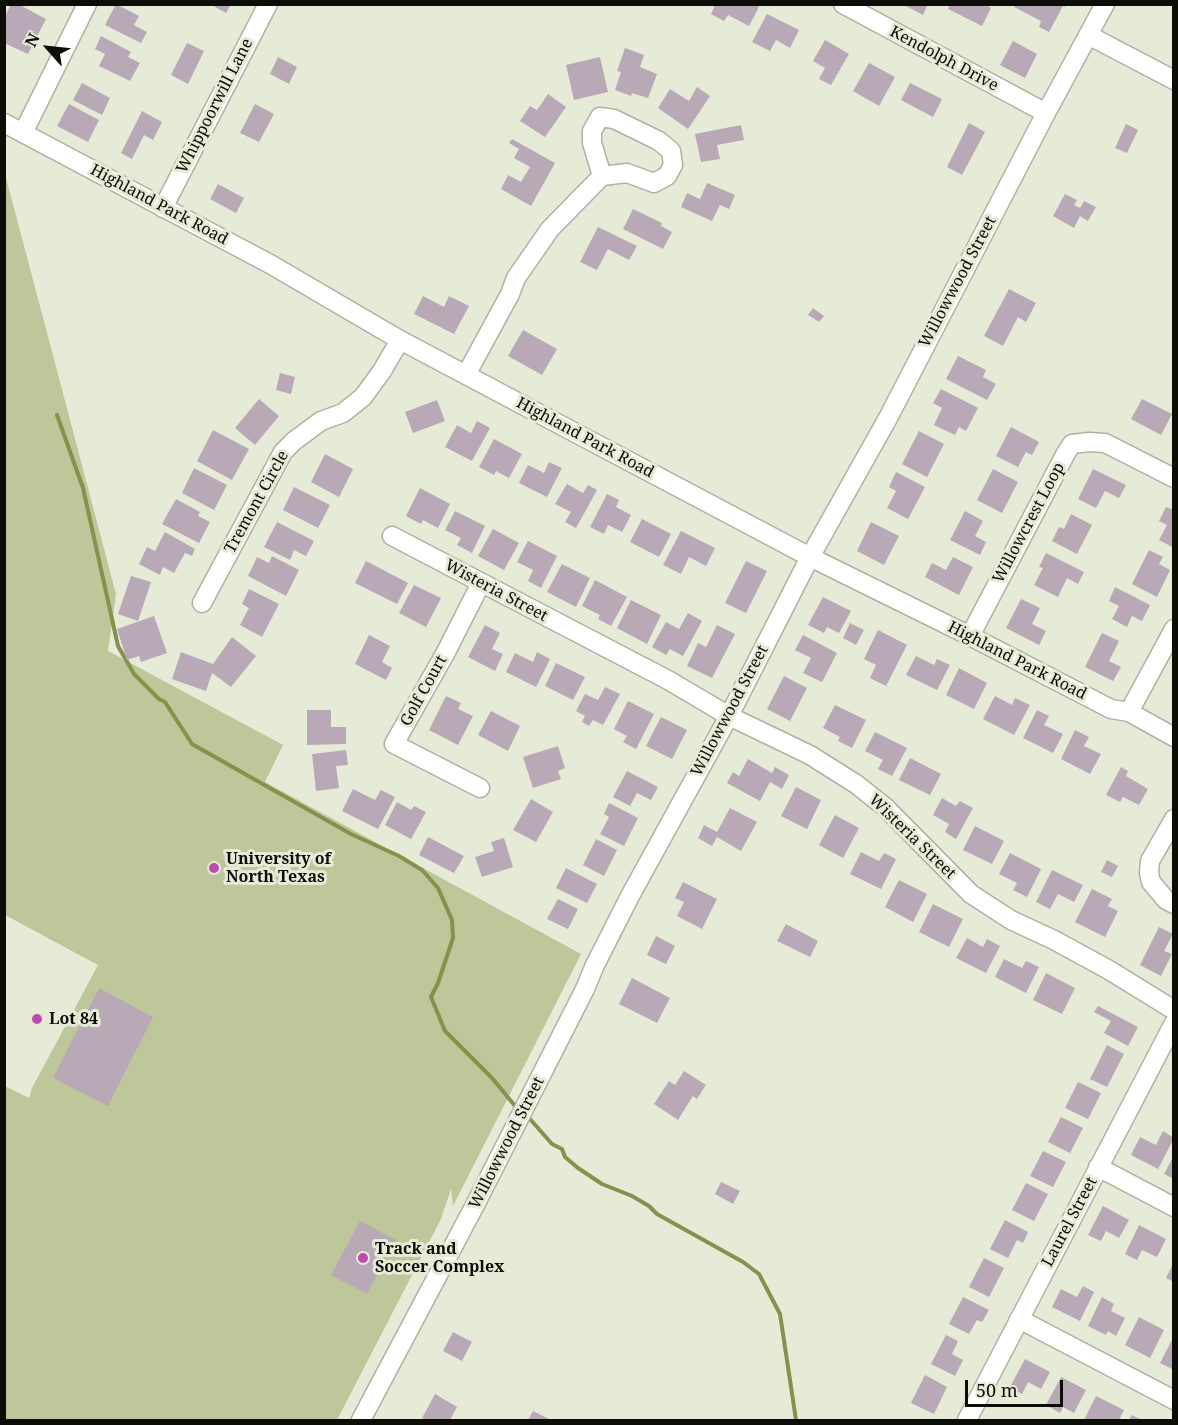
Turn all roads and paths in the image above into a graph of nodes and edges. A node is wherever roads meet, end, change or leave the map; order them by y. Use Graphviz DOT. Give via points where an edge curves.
graph roads {
  1 [pos="87,4"];
  2 [pos="268,4"];
  3 [pos="843,4"];
  4 [pos="1105,4"];
  5 [pos="1088,35"];
  6 [pos="1173,80"];
  7 [pos="1046,113"];
  8 [pos="4,123"];
  9 [pos="23,133"];
  10 [pos="602,176"];
  11 [pos="163,208"];
  12 [pos="400,340"];
  13 [pos="466,375"];
  14 [pos="1173,478"];
  15 [pos="392,536"];
  16 [pos="810,557"];
  17 [pos="481,583"];
  18 [pos="202,603"];
  19 [pos="1173,629"];
  20 [pos="970,636"];
  21 [pos="1129,712"];
  22 [pos="729,716"];
  23 [pos="1173,737"];
  24 [pos="480,788"];
  25 [pos="1173,819"];
  26 [pos="1173,903"];
  27 [pos="1173,1010"];
  28 [pos="1173,1023"];
  29 [pos="1098,1167"];
  30 [pos="1173,1207"];
  31 [pos="1020,1319"];
  32 [pos="1173,1400"];
  33 [pos="360,1420"];
  34 [pos="967,1420"];
  1 -- 9 [label="street"];
  2 -- 11 [label="street, Whippoorwill Lane"];
  3 -- 7 [label="street, Kendolph Drive"];
  4 -- 5 [label="street, Willowwood Street"];
  5 -- 6 [label="street"];
  5 -- 7 [label="street, Willowwood Street"];
  7 -- 16 [label="street, Willowwood Street" via="888,418"];
  8 -- 9 [label="street, Highland Park Road"];
  9 -- 11 [label="street, Highland Park Road"];
  10 -- 10 [label="street" via="592,143 592,131 600,117 614,119 671,151 673,165 667,176 654,183 627,173"];
  10 -- 13 [label="street" via="550,229 516,278"];
  11 -- 12 [label="street, Highland Park Road" via="270,264"];
  12 -- 13 [label="street, Highland Park Road"];
  12 -- 18 [label="street, Tremont Circle" via="363,397 343,413 321,421 283,452"];
  13 -- 16 [label="street, Highland Park Road"];
  14 -- 20 [label="street, Willowcrest Loop" via="1105,443 1072,444"];
  15 -- 17 [label="street, Wisteria Street"];
  16 -- 20 [label="street, Highland Park Road"];
  16 -- 22 [label="street, Willowwood Street"];
  17 -- 22 [label="street, Wisteria Street"];
  17 -- 24 [label="street, Golf Court" via="394,744"];
  19 -- 21 [label="street"];
  20 -- 21 [label="street, Highland Park Road" via="1111,710"];
  21 -- 23 [label="street, Highland Park Road"];
  22 -- 27 [label="street, Wisteria Street" via="810,755 856,784 885,807 947,871 1011,920 1108,970"];
  22 -- 33 [label="street, Willowwood Street" via="630,896 475,1205"];
  25 -- 26 [label="street" via="1150,861 1149,873 1151,882"];
  28 -- 29 [label="street, Laurel Street"];
  29 -- 30 [label="street"];
  29 -- 31 [label="street, Laurel Street"];
  31 -- 32 [label="street"];
  31 -- 34 [label="street, Laurel Street"];
}
